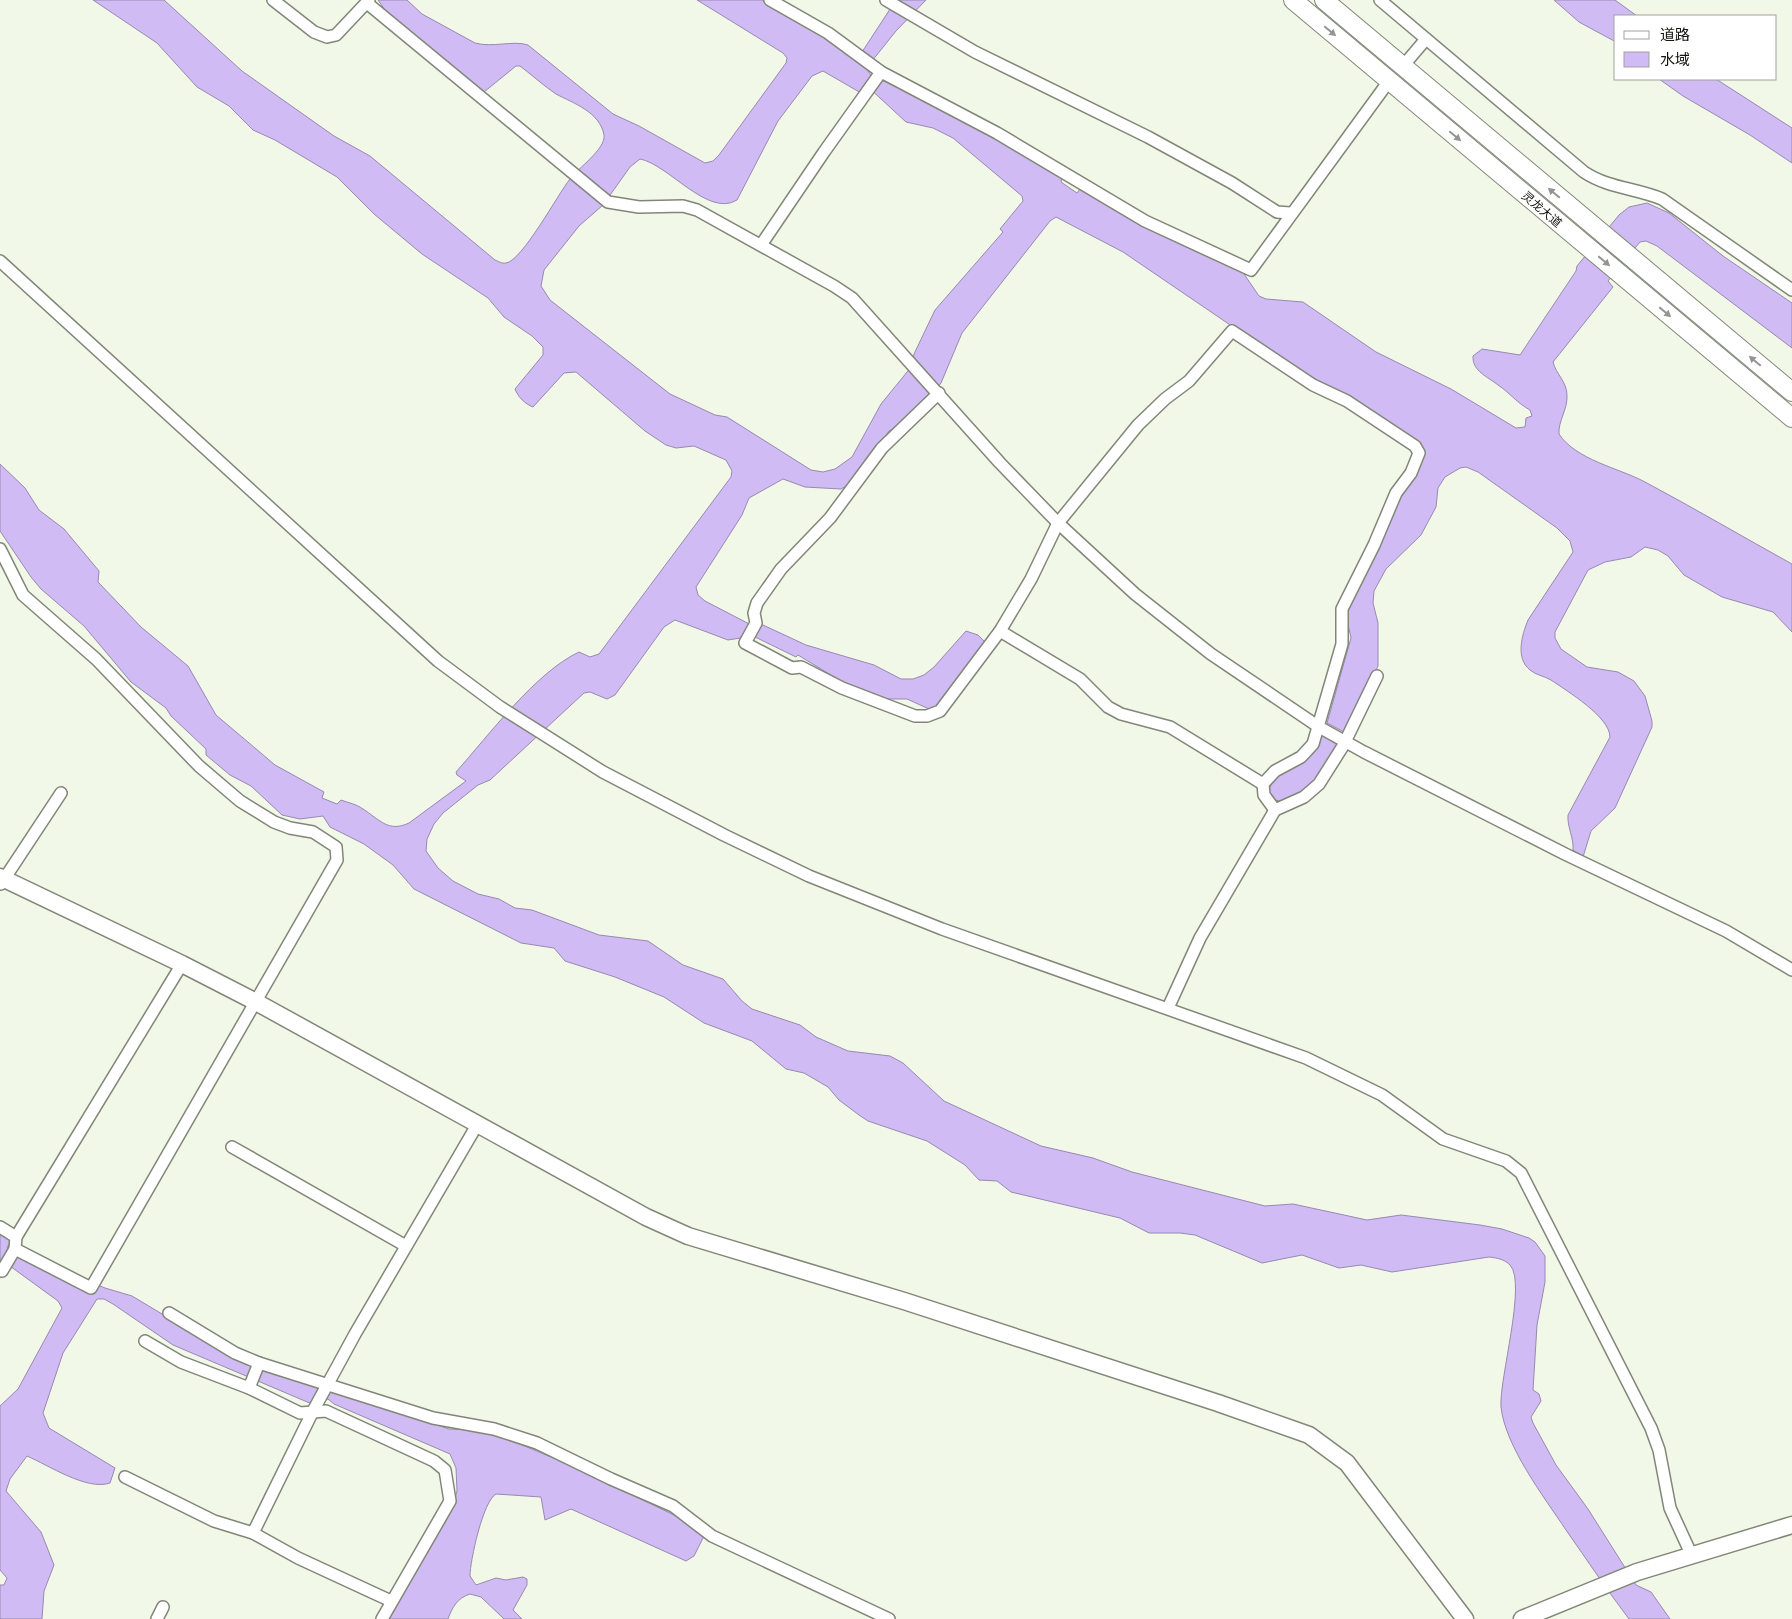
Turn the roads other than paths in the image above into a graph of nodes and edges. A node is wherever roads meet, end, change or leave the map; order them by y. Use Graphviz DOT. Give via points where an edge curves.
graph roads {
  1 [pos="273,0"];
  2 [pos="770,0"];
  3 [pos="1293,0"];
  4 [pos="1324,0"];
  5 [pos="1380,0"];
  6 [pos="888,1"];
  7 [pos="368,2"];
  8 [pos="1426,39"];
  9 [pos="1403,66"];
  10 [pos="879,75"];
  11 [pos="1389,81"];
  12 [pos="1290,214"];
  13 [pos="760,245"];
  14 [pos="0,261"];
  15 [pos="1792,290"];
  16 [pos="938,392"];
  17 [pos="1792,392"];
  18 [pos="1792,418"];
  19 [pos="1058,523"];
  20 [pos="0,549"];
  21 [pos="1000,631"];
  22 [pos="1377,676"];
  23 [pos="1319,727"];
  24 [pos="1346,741"];
  25 [pos="1262,784"];
  26 [pos="61,793"];
  27 [pos="1275,810"];
  28 [pos="1,881"];
  29 [pos="182,964"];
  30 [pos="1792,970"];
  31 [pos="256,1002"];
  32 [pos="1168,1008"];
  33 [pos="477,1125"];
  34 [pos="232,1147"];
  35 [pos="0,1227"];
  36 [pos="15,1243"];
  37 [pos="406,1246"];
  38 [pos="0,1269"];
  39 [pos="169,1313"];
  40 [pos="145,1341"];
  41 [pos="259,1363"];
  42 [pos="329,1384"];
  43 [pos="249,1388"];
  44 [pos="313,1411"];
  45 [pos="125,1477"];
  46 [pos="1792,1525"];
  47 [pos="253,1533"];
  48 [pos="1692,1556"];
  49 [pos="391,1601"];
  50 [pos="163,1607"];
  51 [pos="156,1619"];
  52 [pos="382,1619"];
  53 [pos="889,1619"];
  54 [pos="1465,1619"];
  55 [pos="1522,1619"];
  1 -- 7 [label="street" via="314,32 327,37 336,35"];
  2 -- 10 [label="street" via="828,32"];
  3 -- 11 [label="main road, 灵龙大道, one-way"];
  4 -- 9 [label="main road, 灵龙大道"];
  5 -- 8 [label="street"];
  6 -- 12 [label="street" via="975,52 1189,159 1277,212"];
  7 -- 13 [label="street" via="608,202 639,207 690,207"];
  8 -- 9 [label="street"];
  8 -- 15 [label="street" via="1584,172 1610,185 1662,199"];
  17 -- 9 [label="main road, 灵龙大道, one-way"];
  10 -- 12 [label="street" via="997,133 1145,221 1251,270"];
  10 -- 13 [label="street"];
  11 -- 12 [label="street"];
  11 -- 18 [label="main road, 灵龙大道, one-way"];
  13 -- 16 [label="street" via="852,298"];
  14 -- 32 [label="street" via="421,647 500,707 603,772 809,876 942,929"];
  16 -- 19 [label="street"];
  16 -- 21 [label="street" via="882,448 830,518 782,569 757,602 756,623 745,643 792,668 801,667 894,710 921,717 940,711"];
  19 -- 21 [label="street" via="1031,579"];
  19 -- 23 [label="street" via="1176,628"];
  19 -- 23 [label="street" via="1138,425 1189,380 1232,331 1313,385 1347,401 1407,438 1418,449 1419,456 1396,493 1342,609 1342,644"];
  20 -- 31 [label="street" via="22,595 96,659 199,766 240,801 274,822 313,832 336,847 336,860"];
  21 -- 25 [label="street" via="1080,679 1108,708 1170,727"];
  22 -- 24 [label="street"];
  23 -- 24 [label="street"];
  23 -- 25 [label="street" via="1307,753 1275,771"];
  24 -- 27 [label="street" via="1315,789"];
  24 -- 30 [label="street" via="1494,819 1726,931"];
  25 -- 27 [label="street" via="1264,795"];
  26 -- 28 [label="street"];
  27 -- 32 [label="street" via="1200,938"];
  28 -- 29 [label="street"];
  29 -- 31 [label="street"];
  29 -- 36 [label="street"];
  31 -- 33 [label="street"];
  31 -- 36 [label="street" via="91,1288"];
  32 -- 48 [label="street" via="1251,1036 1326,1067 1382,1095 1443,1139 1506,1160 1518,1169 1651,1428 1659,1450 1670,1508"];
  33 -- 37 [label="street"];
  33 -- 54 [label="street" via="646,1217 688,1236 904,1301 1309,1435 1347,1463"];
  34 -- 37 [label="street"];
  35 -- 36 [label="street"];
  36 -- 38 [label="street" via="2,1271"];
  37 -- 42 [label="street" via="354,1334"];
  39 -- 41 [label="street" via="235,1353"];
  40 -- 43 [label="street" via="181,1362"];
  41 -- 42 [label="street"];
  41 -- 43 [label="street"];
  42 -- 44 [label="street"];
  42 -- 53 [label="street" via="433,1418 494,1429 537,1443 673,1506 712,1536"];
  43 -- 44 [label="street" via="300,1413"];
  44 -- 47 [label="street"];
  44 -- 49 [label="street" via="326,1411 434,1461 445,1470 450,1502"];
  45 -- 47 [label="street" via="214,1520"];
  46 -- 48 [label="street"];
  47 -- 49 [label="street" via="298,1558"];
  48 -- 55 [label="street" via="1637,1572"];
  49 -- 52 [label="street"];
  50 -- 51 [label="street"];
}
